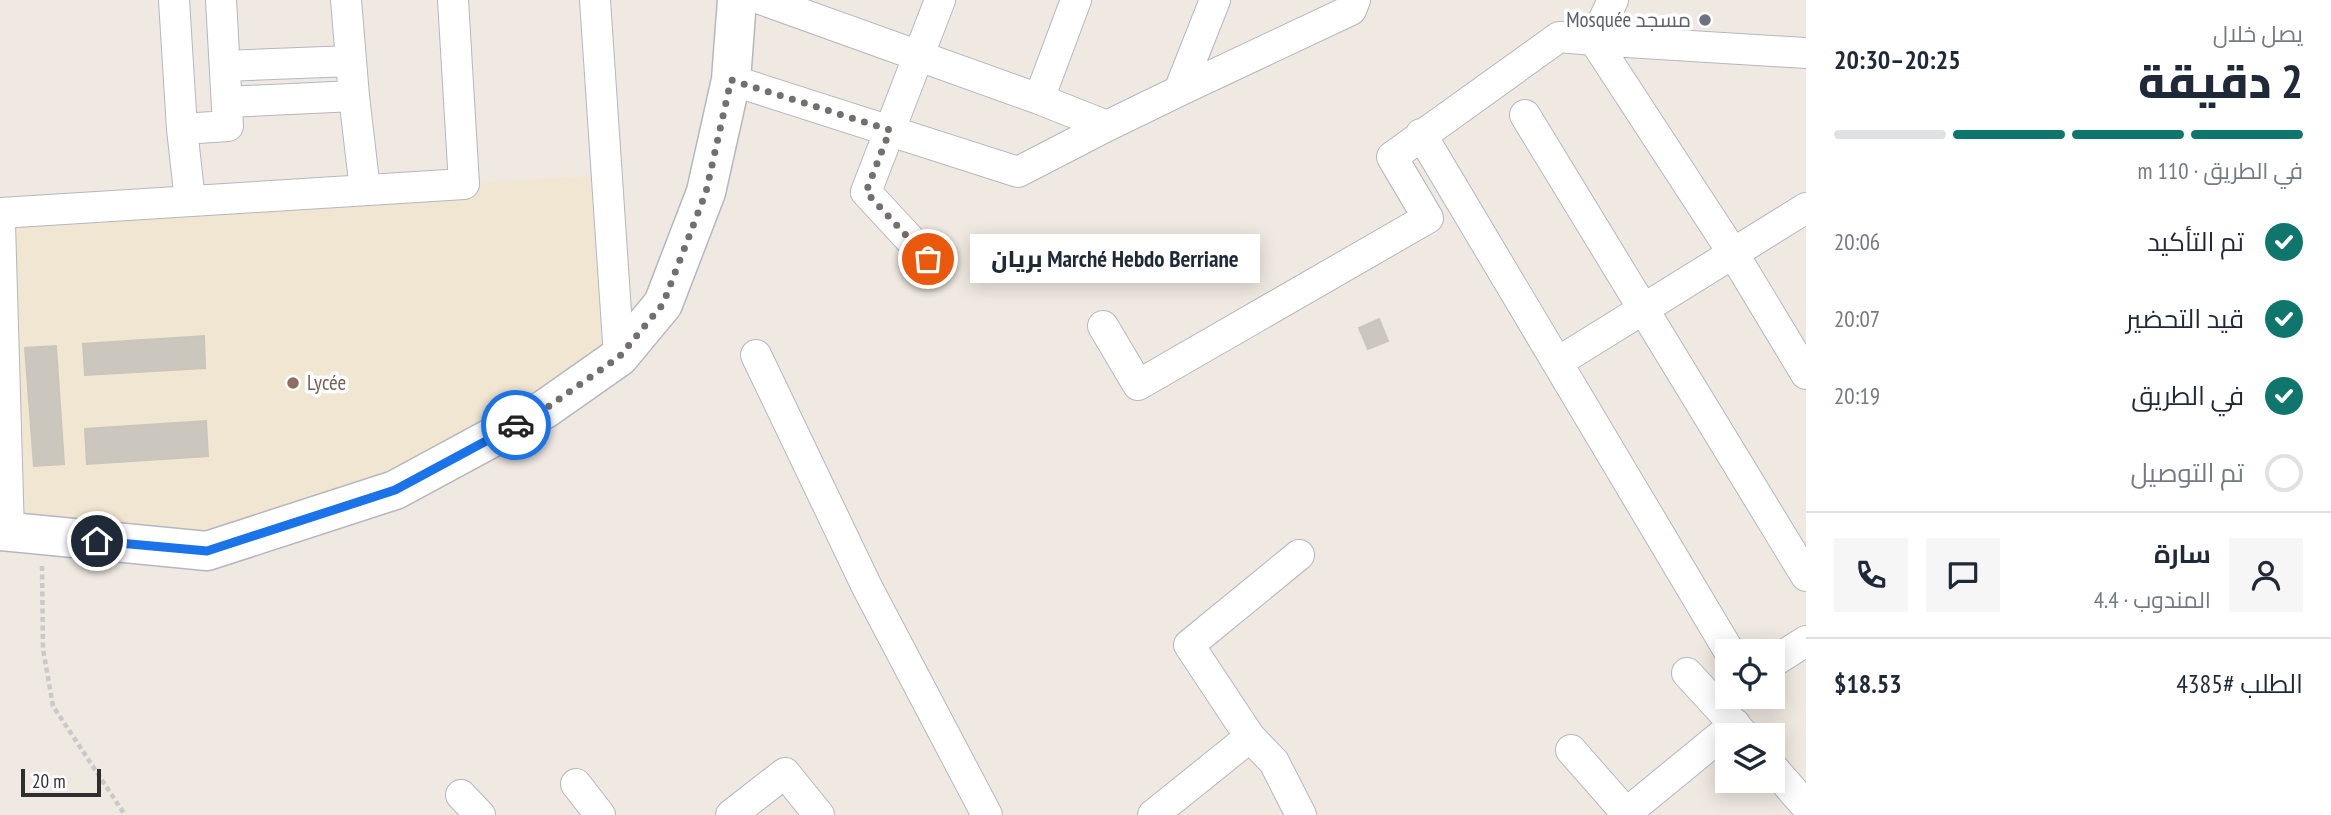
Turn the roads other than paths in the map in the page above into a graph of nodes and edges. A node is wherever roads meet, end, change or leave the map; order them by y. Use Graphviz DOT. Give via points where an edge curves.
graph roads {
  1 [pos="174,0"];
  2 [pos="221,0"];
  3 [pos="346,0"];
  4 [pos="453,0"];
  5 [pos="595,0"];
  6 [pos="737,0"];
  7 [pos="763,0"];
  8 [pos="940,0"];
  9 [pos="1076,0"];
  10 [pos="1215,0"];
  11 [pos="1354,0"];
  12 [pos="1613,0"];
  13 [pos="1594,40"];
  14 [pos="1806,53"];
  15 [pos="919,57"];
  16 [pos="351,61"];
  17 [pos="225,66"];
  18 [pos="731,80"];
  19 [pos="1179,91"];
  20 [pos="354,96"];
  21 [pos="1039,99"];
  22 [pos="227,102"];
  23 [pos="1525,114"];
  24 [pos="1107,126"];
  25 [pos="182,129"];
  26 [pos="890,130"];
  27 [pos="1421,134"];
  28 [pos="365,190"];
  29 [pos="190,201"];
  30 [pos="1806,208"];
  31 [pos="0,213"];
  32 [pos="0,224"];
  33 [pos="1733,253"];
  34 [pos="928,259"];
  35 [pos="1643,309"];
  36 [pos="1103,326"];
  37 [pos="755,355"];
  38 [pos="619,357"];
  39 [pos="1558,362"];
  40 [pos="1806,374"];
  41 [pos="17,533"];
  42 [pos="1300,555"];
  43 [pos="1806,576"];
  44 [pos="1722,639"];
  45 [pos="1806,641"];
  46 [pos="1785,654"];
  47 [pos="1687,673"];
  48 [pos="1715,692"];
  49 [pos="1250,737"];
  50 [pos="1715,748"];
  51 [pos="1571,750"];
  52 [pos="1785,782"];
  53 [pos="576,784"];
  54 [pos="1806,806"];
  55 [pos="1626,814"];
  56 [pos="600,815"];
  57 [pos="731,815"];
  58 [pos="820,815"];
  59 [pos="987,815"];
  60 [pos="1153,815"];
  61 [pos="1301,815"];
  1 -- 25 [label="street"];
  2 -- 17 [label="street"];
  3 -- 16 [label="street"];
  4 -- 28 [label="street" via="464,184"];
  5 -- 38 [label="street"];
  6 -- 18 [label="street"];
  7 -- 15 [label="street"];
  8 -- 15 [label="street"];
  9 -- 21 [label="street"];
  10 -- 19 [label="street"];
  11 -- 19 [label="street" via="1351,10"];
  12 -- 13 [label="street"];
  13 -- 14 [label="street"];
  13 -- 27 [label="street" via="1559,37"];
  13 -- 33 [label="street"];
  15 -- 21 [label="street"];
  15 -- 26 [label="street"];
  16 -- 17 [label="street"];
  16 -- 20 [label="street"];
  17 -- 22 [label="street"];
  18 -- 26 [label="street"];
  18 -- 38 [label="street" via="706,192 663,304"];
  19 -- 24 [label="street"];
  20 -- 22 [label="street"];
  20 -- 28 [label="street"];
  21 -- 24 [label="street"];
  22 -- 25 [label="street" via="228,126"];
  23 -- 35 [label="street"];
  24 -- 26 [label="street" via="1018,172"];
  25 -- 29 [label="street"];
  26 -- 34 [label="street" via="866,192"];
  27 -- 36 [label="street" via="1392,157 1428,218 1138,385"];
  27 -- 39 [label="street"];
  28 -- 29 [label="street"];
  29 -- 31 [label="street"];
  30 -- 33 [label="street"];
  32 -- 41 [label="street"];
  33 -- 35 [label="street"];
  33 -- 40 [label="street"];
  35 -- 39 [label="street"];
  35 -- 43 [label="street"];
  37 -- 59 [label="street" via="867,587"];
  38 -- 41 [label="street" via="545,409 395,490 207,551"];
  39 -- 44 [label="street"];
  42 -- 49 [label="street" via="1189,645"];
  45 -- 46 [label="street"];
  47 -- 48 [label="street"];
  49 -- 60 [label="street"];
  49 -- 61 [label="street" via="1274,762"];
  50 -- 55 [label="street"];
  51 -- 55 [label="street"];
  52 -- 54 [label="street"];
  53 -- 56 [label="street"];
  57 -- 58 [label="street" via="785,773"];
}
